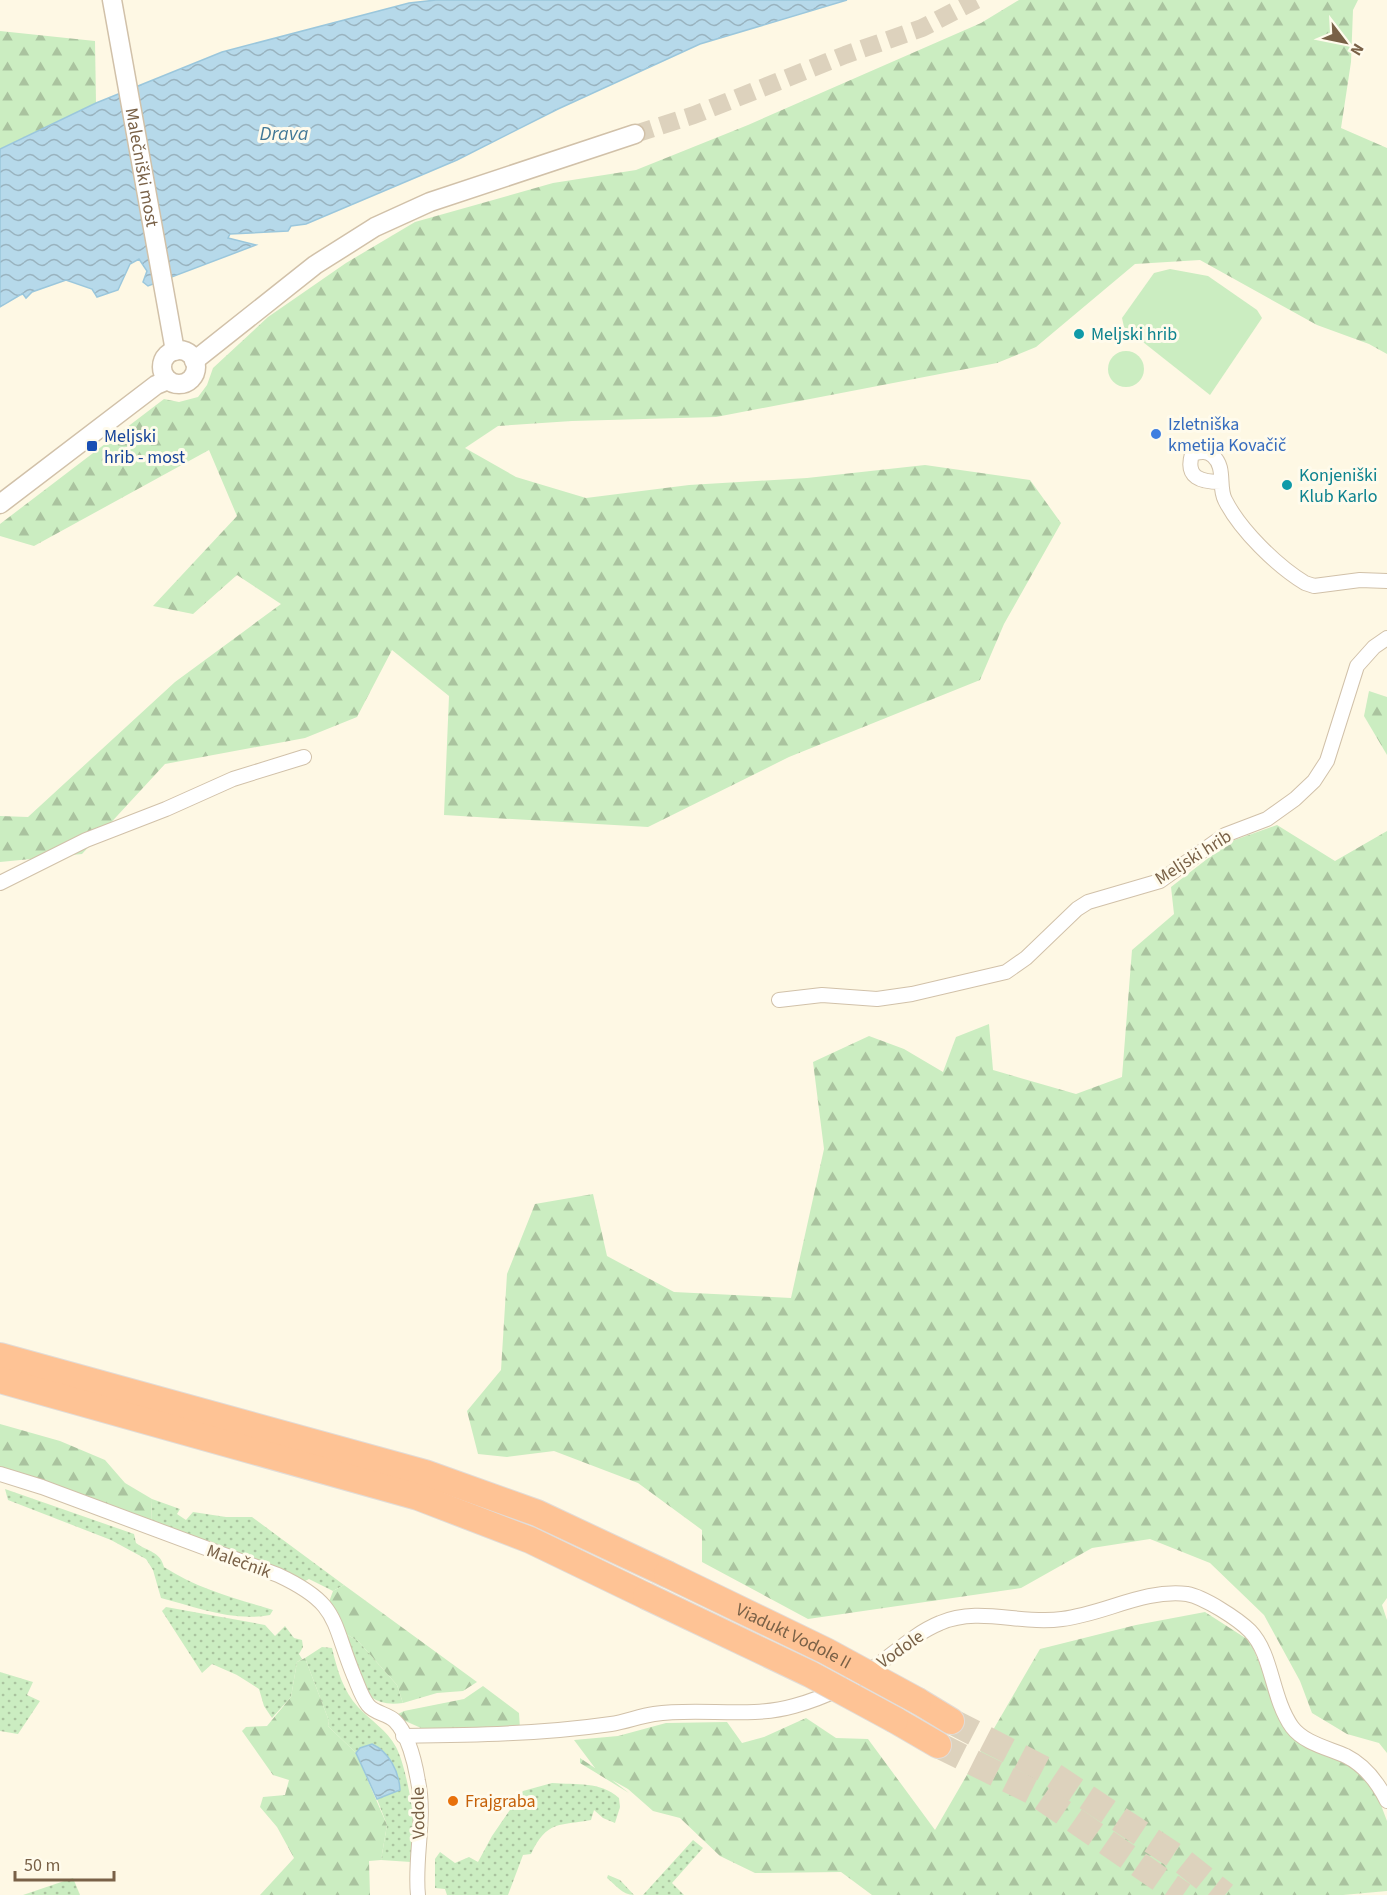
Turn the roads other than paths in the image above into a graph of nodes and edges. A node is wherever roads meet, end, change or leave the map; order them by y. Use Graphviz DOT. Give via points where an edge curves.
graph roads {
  1 [pos="112,0"];
  2 [pos="635,134"];
  3 [pos="174,342"];
  4 [pos="194,361"];
  5 [pos="168,380"];
  6 [pos="1221,482"];
  7 [pos="0,504"];
  8 [pos="1387,581"];
  9 [pos="1387,638"];
  10 [pos="304,757"];
  11 [pos="0,883"];
  12 [pos="779,1000"];
  13 [pos="0,1356"];
  14 [pos="0,1380"];
  15 [pos="0,1474"];
  16 [pos="951,1720"];
  17 [pos="403,1736"];
  18 [pos="938,1745"];
  19 [pos="1387,1801"];
  20 [pos="418,1895"];
  1 -- 3 [label="street, Malečniški most"];
  2 -- 4 [label="street" via="430,202 375,227 315,265"];
  3 -- 4 [label="street"];
  3 -- 5 [label="street" via="162,368"];
  4 -- 5 [label="street" via="195,372 188,382"];
  5 -- 7 [label="street" via="156,385"];
  6 -- 8 [label="street" via="1224,499 1262,548 1305,583 1314,586"];
  9 -- 12 [label="street, Meljski hrib" via="1357,666 1327,761 1314,781 1267,819 1225,835 1160,881 1088,902 1006,972 889,997 822,995"];
  10 -- 11 [label="street" via="233,779 86,840"];
  13 -- 16 [label="highway, Viadukt Vodole II, bridge" via="425,1473 537,1513 826,1651"];
  14 -- 18 [label="highway, Viadukt Vodole II, bridge" via="418,1497 530,1540 810,1674"];
  15 -- 17 [label="street, Malečnik" via="278,1575 304,1589 327,1609 339,1629 350,1667 369,1706 395,1721"];
  17 -- 19 [label="street, Vodole" via="520,1734 613,1724 654,1714 768,1712 796,1706 852,1681 926,1630 949,1620 1001,1615 1060,1620 1090,1615 1148,1595 1191,1594 1249,1630 1263,1648 1279,1706 1295,1731 1349,1758 1371,1774"];
  17 -- 20 [label="street, Vodole" via="419,1782"];
}
